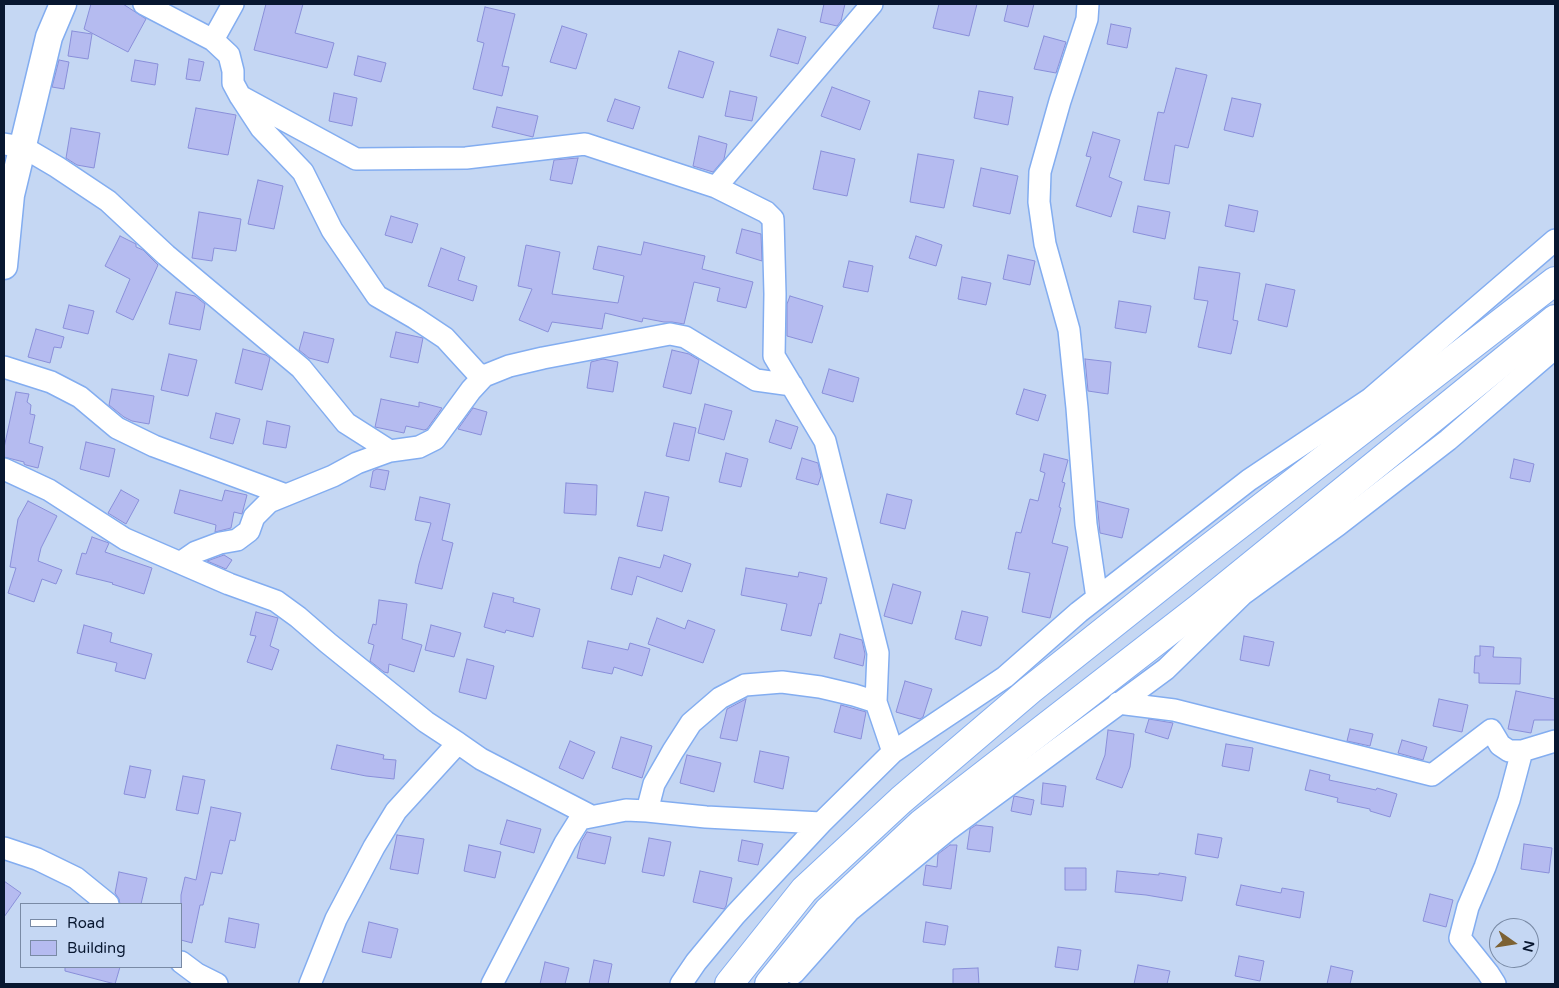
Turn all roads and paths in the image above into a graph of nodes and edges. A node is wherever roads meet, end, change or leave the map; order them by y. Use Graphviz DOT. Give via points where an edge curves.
graph roads {
  1 [pos="63,4"];
  2 [pos="144,4"];
  3 [pos="233,4"];
  4 [pos="872,4"];
  5 [pos="1088,4"];
  6 [pos="213,40"];
  7 [pos="240,96"];
  8 [pos="13,146"];
  9 [pos="716,187"];
  10 [pos="1555,240"];
  11 [pos="4,266"];
  12 [pos="1555,280"];
  13 [pos="1555,319"];
  14 [pos="1555,348"];
  15 [pos="4,367"];
  16 [pos="484,376"];
  17 [pos="792,385"];
  18 [pos="390,451"];
  19 [pos="4,469"];
  20 [pos="286,495"];
  21 [pos="180,563"];
  22 [pos="1097,598"];
  23 [pos="876,702"];
  24 [pos="1118,703"];
  25 [pos="1555,741"];
  26 [pos="458,744"];
  27 [pos="1522,751"];
  28 [pos="893,752"];
  29 [pos="647,811"];
  30 [pos="591,816"];
  31 [pos="821,823"];
  32 [pos="4,848"];
  33 [pos="107,903"];
  34 [pos="182,963"];
  35 [pos="216,984"];
  36 [pos="310,984"];
  37 [pos="492,984"];
  38 [pos="681,984"];
  39 [pos="729,984"];
  40 [pos="769,984"];
  41 [pos="784,984"];
  42 [pos="1495,984"];
  1 -- 8 [label="main road"];
  2 -- 6 [label="street"];
  3 -- 6 [label="street"];
  4 -- 9 [label="street"];
  5 -- 22 [label="street" via="1088,19 1062,93 1040,172 1039,202 1045,244 1069,330 1086,524"];
  6 -- 7 [label="street" via="228,55 233,82"];
  7 -- 9 [label="street" via="356,159 466,158 585,144"];
  7 -- 16 [label="street" via="261,128 302,172 332,230 377,296 445,338 477,373"];
  8 -- 11 [label="main road"];
  8 -- 18 [label="street" via="57,167 108,201 166,255 301,368 346,423"];
  9 -- 17 [label="street" via="766,212 773,220 774,356"];
  10 -- 22 [label="street" via="1370,399 1249,480"];
  12 -- 39 [label="highway" via="1196,558 1022,697 901,800 804,890"];
  13 -- 40 [label="highway" via="1199,608 922,823 828,910"];
  14 -- 24 [label="street" via="1448,440 1243,594 1166,669"];
  15 -- 20 [label="street" via="51,382 80,397 117,428 154,446"];
  16 -- 17 [label="street" via="542,358 670,334 685,337 756,380"];
  16 -- 18 [label="street" via="435,439 419,447"];
  17 -- 23 [label="street" via="825,441 878,653"];
  18 -- 20 [label="street"];
  19 -- 21 [label="street" via="49,490 125,539"];
  20 -- 21 [label="street" via="269,502 254,517 249,531 237,540 196,552"];
  21 -- 26 [label="street" via="276,601"];
  22 -- 28 [label="street" via="1005,677"];
  23 -- 28 [label="street"];
  23 -- 29 [label="street" via="854,694 782,682 745,685 720,698 691,723 654,784"];
  24 -- 27 [label="street" via="1174,710 1432,775 1490,730 1500,745 1509,751"];
  24 -- 41 [label="street" via="949,829 849,911"];
  25 -- 27 [label="street"];
  26 -- 30 [label="street"];
  26 -- 36 [label="street" via="396,811 336,918"];
  27 -- 42 [label="street" via="1509,800 1468,907 1460,938"];
  28 -- 31 [label="street"];
  29 -- 30 [label="street" via="626,810"];
  29 -- 31 [label="street"];
  30 -- 37 [label="street" via="580,819 565,843"];
  31 -- 38 [label="street" via="735,915"];
  32 -- 33 [label="street" via="37,858 76,878"];
  34 -- 35 [label="street"];
}
